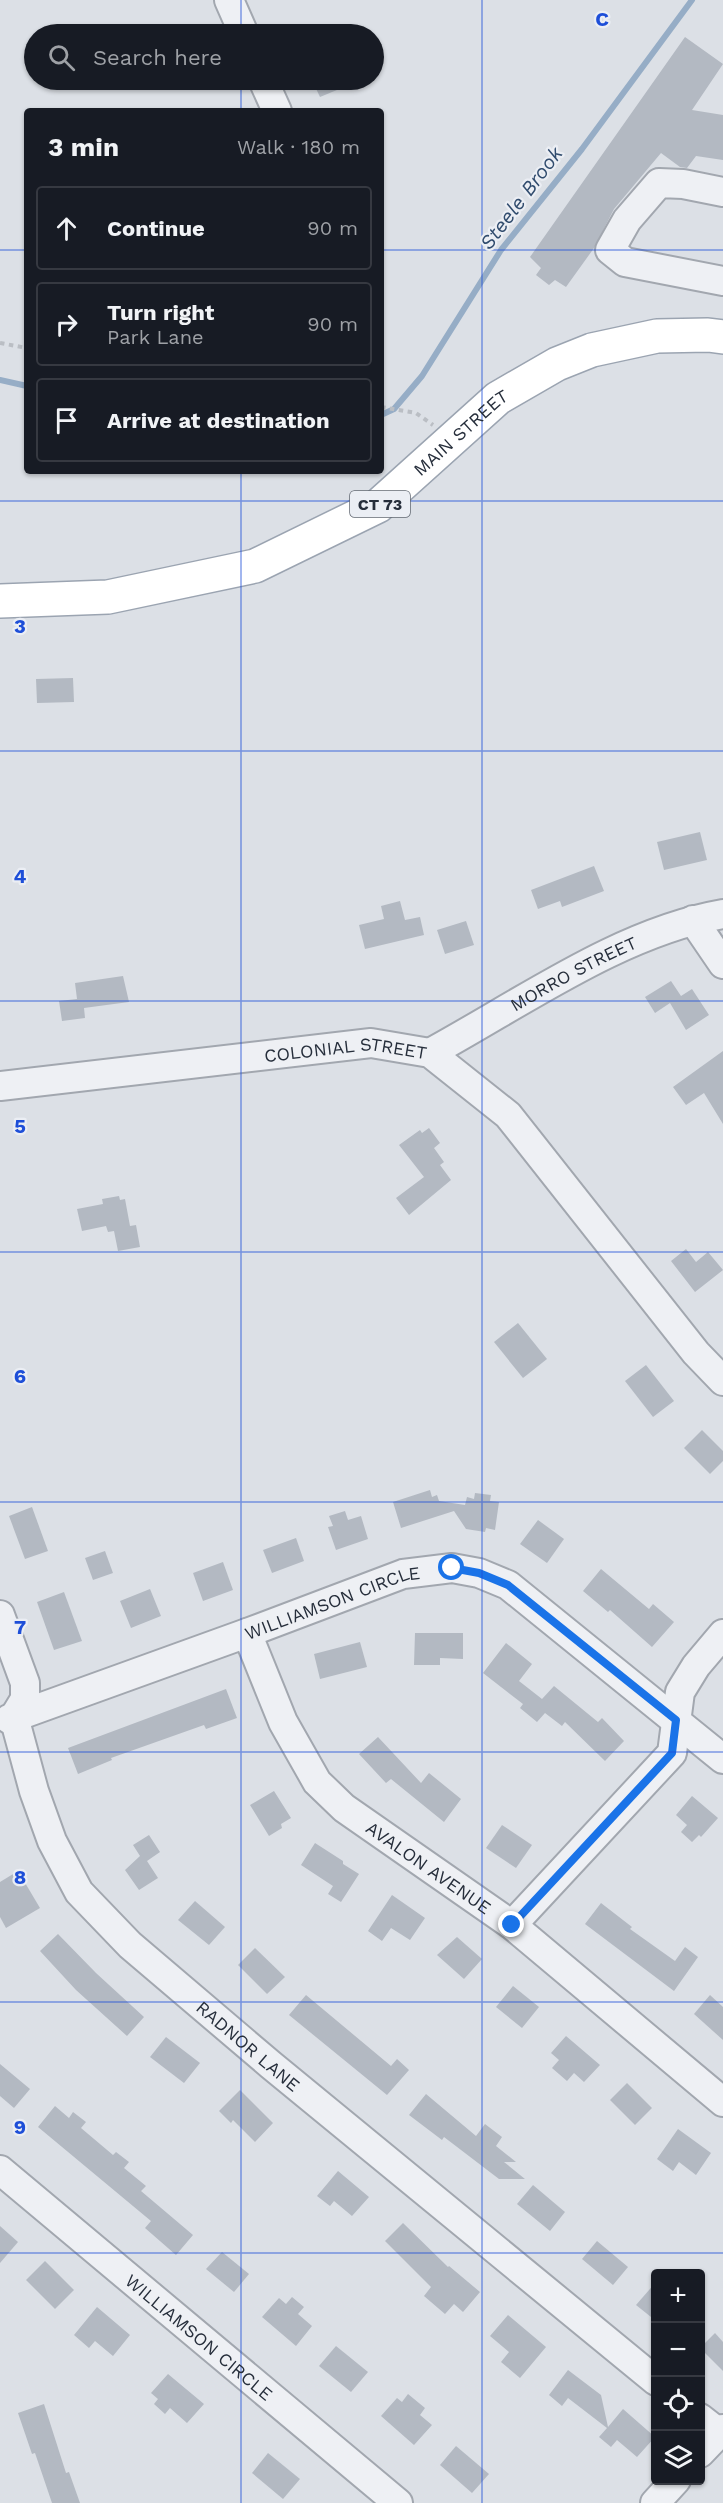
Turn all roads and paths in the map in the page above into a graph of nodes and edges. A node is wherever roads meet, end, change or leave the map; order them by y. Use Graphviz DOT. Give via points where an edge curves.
graph roads {
  1 [pos="229,0"];
  2 [pos="240,24"];
  3 [pos="268,90"];
  4 [pos="276,108"];
  5 [pos="723,192"];
  6 [pos="723,281"];
  7 [pos="723,338"];
  8 [pos="0,343"];
  9 [pos="24,347"];
  10 [pos="384,408"];
  11 [pos="436,428"];
  12 [pos="0,601"];
  13 [pos="723,914"];
  14 [pos="693,920"];
  15 [pos="723,964"];
  16 [pos="430,1053"];
  17 [pos="0,1086"];
  18 [pos="723,1381"];
  19 [pos="0,1615"];
  20 [pos="248,1633"];
  21 [pos="723,1634"];
  22 [pos="7,1720"];
  23 [pos="676,1720"];
  24 [pos="723,1759"];
  25 [pos="512,1925"];
  26 [pos="723,2102"];
  27 [pos="0,2170"];
  28 [pos="651,2377"];
  29 [pos="672,2485"];
  30 [pos="398,2503"];
  31 [pos="655,2503"];
  1 -- 2 [label="street"];
  3 -- 4 [label="street"];
  5 -- 6 [label="street" via="659,183 627,220 610,250 625,262"];
  7 -- 12 [label="main road, MAIN STREET / CT 73" via="657,336 592,350 557,364 498,398 378,506 255,566 108,597"];
  8 -- 9 [label="path"];
  10 -- 11 [label="path" via="416,413"];
  13 -- 14 [label="street, MORRO STREET"];
  14 -- 15 [label="street"];
  14 -- 16 [label="street, MORRO STREET" via="617,947"];
  16 -- 17 [label="street, COLONIAL STREET" via="371,1043"];
  16 -- 18 [label="street, COLONIAL STREET" via="508,1115 696,1353"];
  19 -- 22 [label="street" via="26,1683 26,1699"];
  20 -- 22 [label="street, WILLIAMSON CIRCLE"];
  20 -- 23 [label="street, WILLIAMSON CIRCLE" via="403,1574 452,1568 479,1573 508,1585"];
  20 -- 25 [label="street, AVALON AVENUE" via="284,1722 317,1782 344,1808"];
  21 -- 23 [label="street" via="680,1692"];
  22 -- 28 [label="street, RADNOR LANE" via="52,1842 79,1892 130,1945"];
  23 -- 24 [label="street, WILLIAMSON CIRCLE"];
  23 -- 25 [label="street" via="672,1753"];
  25 -- 26 [label="street, AVALON AVENUE"];
  27 -- 30 [label="street, WILLIAMSON CIRCLE"];
  29 -- 31 [label="street"];
}
